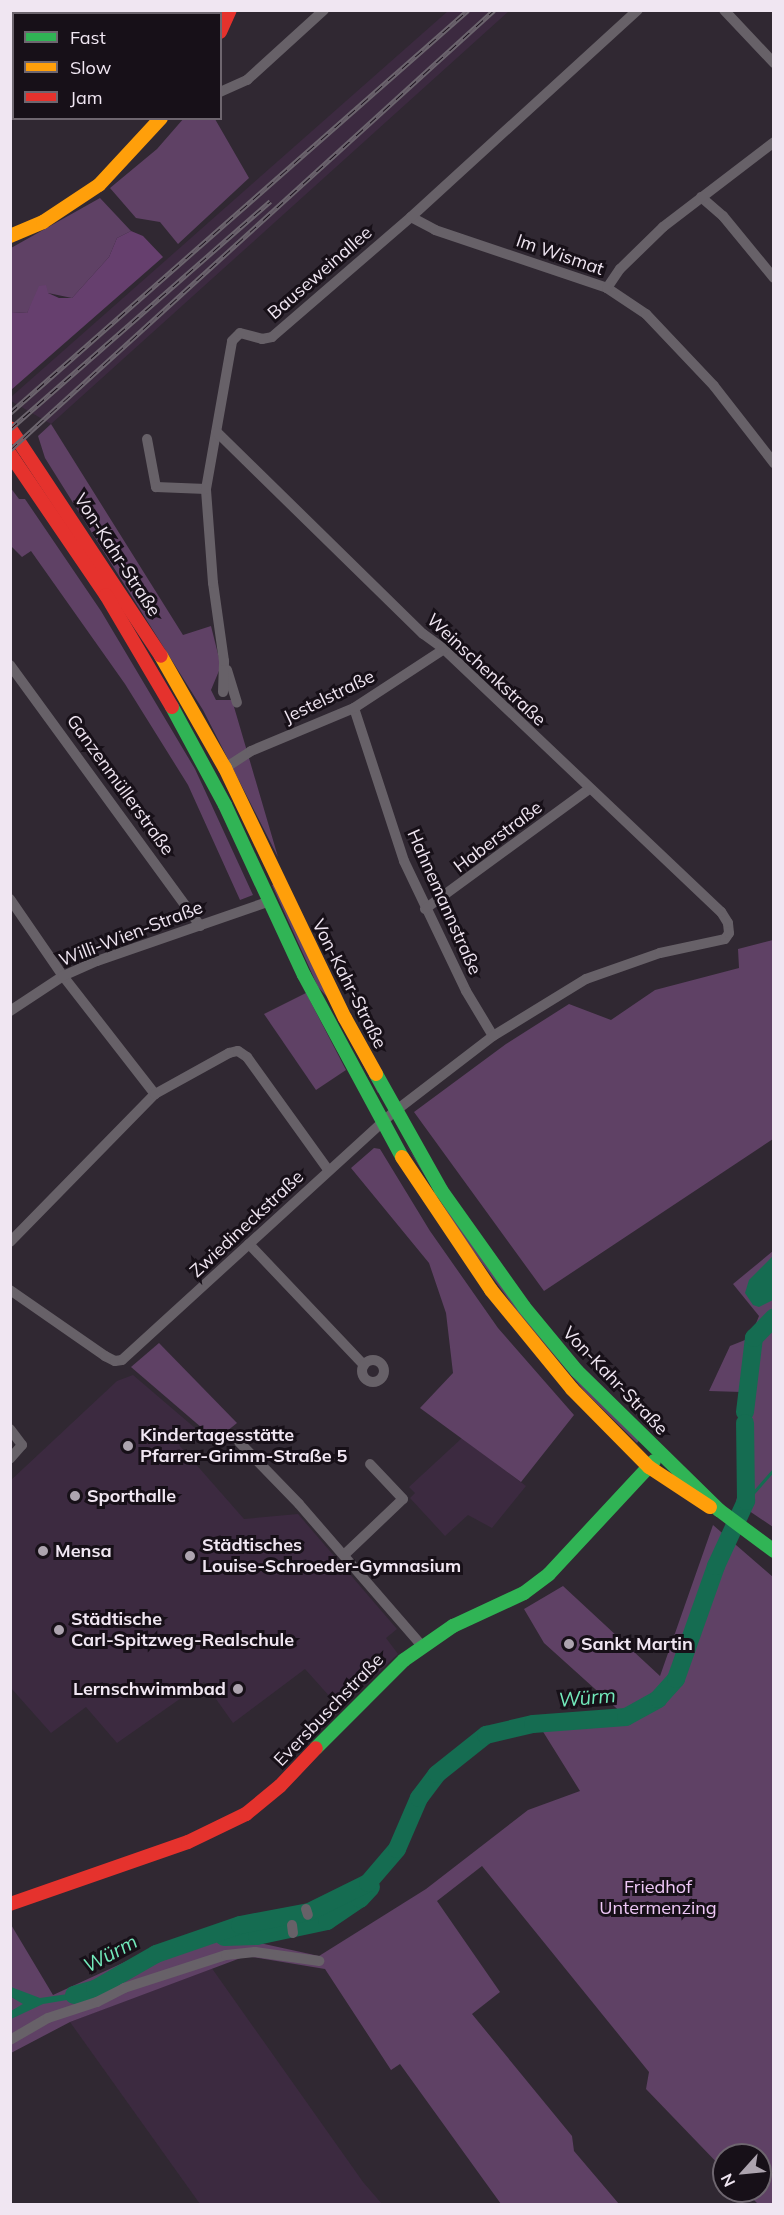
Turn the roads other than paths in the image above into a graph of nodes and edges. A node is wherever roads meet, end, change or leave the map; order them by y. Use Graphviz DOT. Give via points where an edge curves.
graph roads {
  1 [pos="230,10"];
  2 [pos="324,10"];
  3 [pos="638,10"];
  4 [pos="724,10"];
  5 [pos="222,28"];
  6 [pos="774,63"];
  7 [pos="224,88"];
  8 [pos="159,120"];
  9 [pos="774,142"];
  10 [pos="700,196"];
  11 [pos="411,217"];
  12 [pos="10,236"];
  13 [pos="774,279"];
  14 [pos="608,288"];
  15 [pos="10,428"];
  16 [pos="217,432"];
  17 [pos="147,439"];
  18 [pos="10,454"];
  19 [pos="774,463"];
  20 [pos="206,489"];
  21 [pos="444,649"];
  22 [pos="224,661"];
  23 [pos="10,665"];
  24 [pos="223,692"];
  25 [pos="237,702"];
  26 [pos="354,708"];
  27 [pos="225,768"];
  28 [pos="589,789"];
  29 [pos="10,899"];
  30 [pos="270,901"];
  31 [pos="425,909"];
  32 [pos="200,926"];
  33 [pos="729,933"];
  34 [pos="63,976"];
  35 [pos="10,1011"];
  36 [pos="494,1036"];
  37 [pos="155,1094"];
  38 [pos="394,1112"];
  39 [pos="382,1124"];
  40 [pos="329,1171"];
  41 [pos="10,1242"];
  42 [pos="249,1244"];
  43 [pos="10,1290"];
  44 [pos="364,1365"];
  45 [pos="10,1429"];
  46 [pos="238,1442"];
  47 [pos="660,1454"];
  48 [pos="10,1459"];
  49 [pos="370,1464"];
  50 [pos="649,1467"];
  51 [pos="719,1510"];
  52 [pos="774,1551"];
  53 [pos="344,1555"];
  54 [pos="422,1647"];
  55 [pos="10,1904"];
  56 [pos="319,1961"];
  57 [pos="10,2040"];
  1 -- 5 [label="main road"];
  2 -- 7 [label="street" via="247,80"];
  3 -- 11 [label="street, Bauseweinallee"];
  4 -- 6 [label="street"];
  8 -- 12 [label="main road" via="99,185 44,222"];
  9 -- 10 [label="street"];
  10 -- 13 [label="street" via="723,216"];
  10 -- 14 [label="street" via="620,269"];
  11 -- 14 [label="street, Im Wismat" via="435,230"];
  11 -- 16 [label="street, Bauseweinallee" via="272,337 262,339 245,332 236,335 222,380"];
  14 -- 19 [label="street, Im Wismat" via="646,314 679,348"];
  15 -- 27 [label="main road, Von-Kahr-Straße" via="119,588"];
  16 -- 20 [label="street, Bauseweinallee"];
  16 -- 21 [label="street, Weinschenkstraße" via="423,634"];
  17 -- 20 [label="street" via="156,487"];
  18 -- 30 [label="main road, Von-Kahr-Straße" via="106,595 183,725"];
  20 -- 22 [label="street, Bauseweinallee"];
  21 -- 26 [label="street, Jestelstraße"];
  21 -- 28 [label="street, Weinschenkstraße"];
  22 -- 24 [label="street, Bauseweinallee"];
  22 -- 25 [label="street, Bauseweinallee"];
  23 -- 32 [label="street, Ganzenmüllerstraße"];
  26 -- 27 [label="street, Jestelstraße" via="251,751"];
  26 -- 31 [label="street, Hahnemannstraße" via="404,861"];
  27 -- 38 [label="main road, Von-Kahr-Straße"];
  28 -- 31 [label="street, Haberstraße"];
  28 -- 33 [label="street, Weinschenkstraße" via="721,912"];
  29 -- 34 [label="street"];
  30 -- 32 [label="street, Willi-Wien-Straße"];
  30 -- 39 [label="main road, Von-Kahr-Straße"];
  31 -- 36 [label="street, Hahnemannstraße"];
  32 -- 34 [label="street, Willi-Wien-Straße"];
  33 -- 36 [label="street, Zwiedineckstraße" via="725,939 660,953 586,980"];
  34 -- 35 [label="street, Willi-Wien-Straße"];
  34 -- 37 [label="street"];
  36 -- 38 [label="street, Zwiedineckstraße"];
  37 -- 40 [label="street" via="238,1051 247,1057"];
  37 -- 41 [label="street"];
  38 -- 39 [label="street, Zwiedineckstraße"];
  38 -- 47 [label="main road, Von-Kahr-Straße" via="441,1190 532,1318 583,1378"];
  39 -- 40 [label="street, Zwiedineckstraße"];
  39 -- 50 [label="main road, Von-Kahr-Straße" via="491,1290 572,1389"];
  40 -- 42 [label="street, Zwiedineckstraße"];
  42 -- 43 [label="street, Zwiedineckstraße" via="122,1360 105,1356"];
  42 -- 44 [label="street"];
  45 -- 48 [label="street" via="22,1445"];
  46 -- 53 [label="street"];
  47 -- 50 [label="main road, Eversbuschstraße"];
  47 -- 51 [label="main road, Von-Kahr-Straße"];
  49 -- 53 [label="street" via="403,1499"];
  50 -- 51 [label="main road, Von-Kahr-Straße" via="691,1498"];
  50 -- 54 [label="main road, Eversbuschstraße" via="547,1576"];
  51 -- 52 [label="main road, Von-Kahr-Straße"];
  53 -- 54 [label="street"];
  54 -- 55 [label="main road, Eversbuschstraße" via="370,1690 280,1786 246,1814 188,1842"];
  56 -- 57 [label="street" via="255,1952 226,1955 124,1988 97,2002 48,2018"];
}
